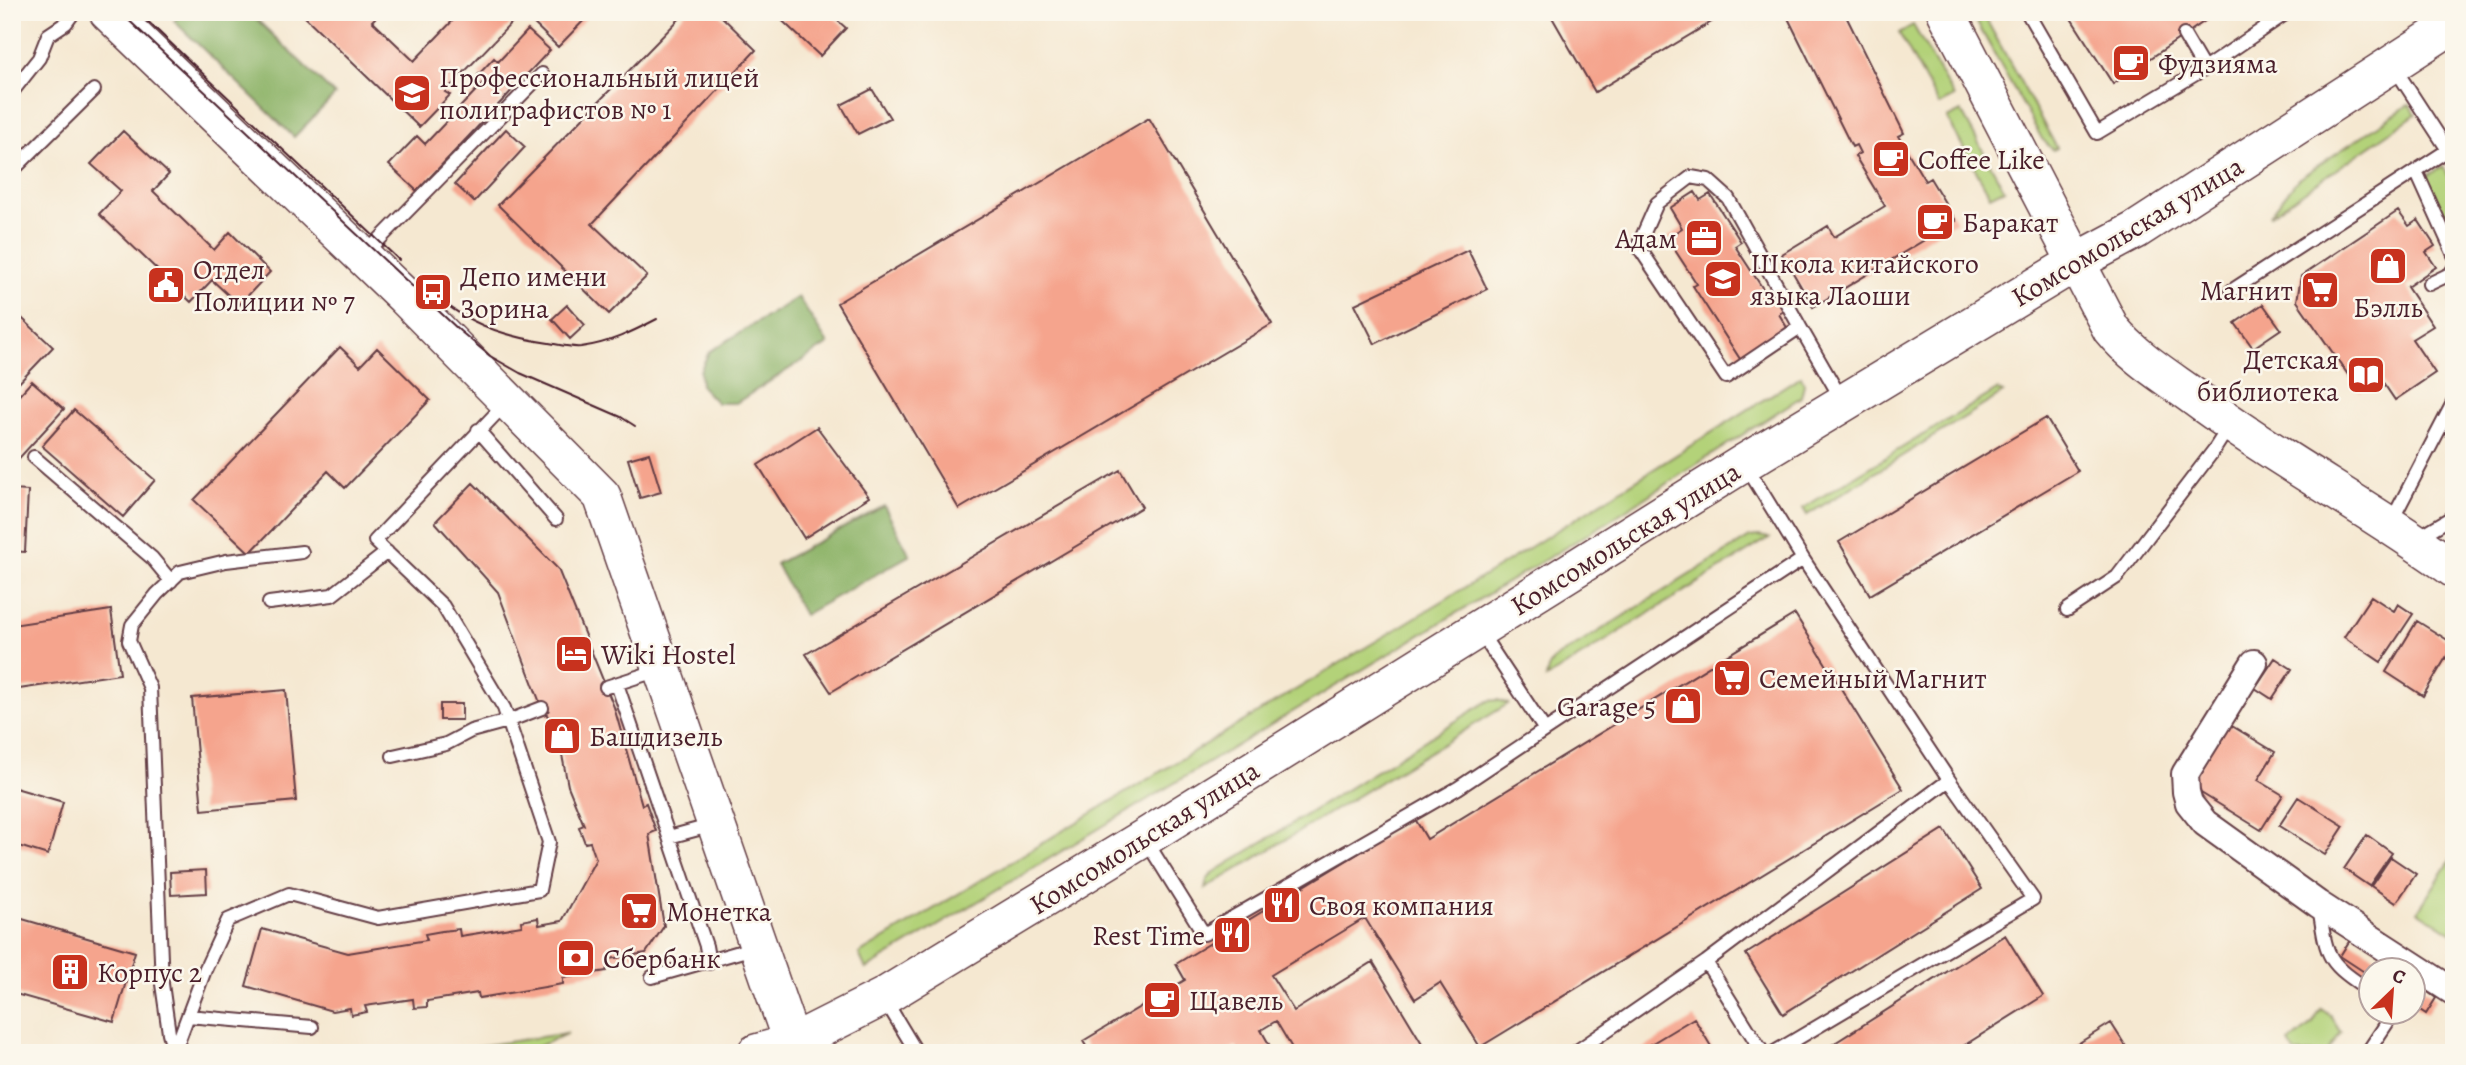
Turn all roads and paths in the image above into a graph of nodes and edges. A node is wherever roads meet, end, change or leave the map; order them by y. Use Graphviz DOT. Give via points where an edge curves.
graph roads {
  1 [pos="74,12"];
  2 [pos="108,12"];
  3 [pos="1946,12"];
  4 [pos="2027,12"];
  5 [pos="2288,12"];
  6 [pos="2454,23"];
  7 [pos="2185,35"];
  8 [pos="2392,64"];
  9 [pos="2204,69"];
  10 [pos="542,74"];
  11 [pos="94,90"];
  12 [pos="12,92"];
  13 [pos="2452,152"];
  14 [pos="12,171"];
  15 [pos="2416,171"];
  16 [pos="2454,255"];
  17 [pos="363,256"];
  18 [pos="2078,261"];
  19 [pos="2454,268"];
  20 [pos="2429,284"];
  21 [pos="2231,290"];
  22 [pos="1800,327"];
  23 [pos="508,401"];
  24 [pos="2454,401"];
  25 [pos="1844,403"];
  26 [pos="2230,424"];
  27 [pos="478,430"];
  28 [pos="34,457"];
  29 [pos="1744,463"];
  30 [pos="2454,516"];
  31 [pos="556,519"];
  32 [pos="2402,532"];
  33 [pos="302,552"];
  34 [pos="387,552"];
  35 [pos="1803,559"];
  36 [pos="2454,569"];
  37 [pos="171,581"];
  38 [pos="269,603"];
  39 [pos="2067,610"];
  40 [pos="1479,630"];
  41 [pos="2254,663"];
  42 [pos="662,670"];
  43 [pos="542,708"];
  44 [pos="508,721"];
  45 [pos="1545,730"];
  46 [pos="393,756"];
  47 [pos="1949,779"];
  48 [pos="715,824"];
  49 [pos="669,837"];
  50 [pos="1144,838"];
  51 [pos="2318,904"];
  52 [pos="757,947"];
  53 [pos="709,962"];
  54 [pos="1706,962"];
  55 [pos="652,977"];
  56 [pos="2358,983"];
  57 [pos="2454,992"];
  58 [pos="883,997"];
  59 [pos="188,1016"];
  60 [pos="2385,1026"];
  61 [pos="312,1027"];
  62 [pos="793,1048"];
  63 [pos="174,1052"];
  64 [pos="756,1053"];
  65 [pos="917,1053"];
  66 [pos="1574,1053"];
  67 [pos="1763,1053"];
  68 [pos="1773,1053"];
  69 [pos="2367,1053"];
  1 -- 12 [label="lane" via="48,35 39,58"];
  2 -- 17 [label="street"];
  3 -- 18 [label="street"];
  4 -- 9 [label="lane" via="2098,133"];
  5 -- 9 [label="lane"];
  6 -- 8 [label="street, Комсомольская улица"];
  7 -- 9 [label="lane"];
  8 -- 13 [label="lane"];
  8 -- 18 [label="street, Комсомольская улица" via="2136,230"];
  10 -- 17 [label="lane"];
  11 -- 14 [label="lane"];
  13 -- 15 [label="lane"];
  15 -- 16 [label="lane"];
  15 -- 21 [label="lane"];
  17 -- 23 [label="street"];
  18 -- 25 [label="street, Комсомольская улица"];
  18 -- 26 [label="street" via="2126,347"];
  19 -- 20 [label="lane"];
  22 -- 22 [label="lane" via="1726,377 1638,246 1657,203 1691,177 1708,180 1728,198"];
  22 -- 25 [label="lane"];
  23 -- 27 [label="lane"];
  23 -- 42 [label="street" via="602,496"];
  24 -- 32 [label="lane"];
  25 -- 29 [label="street, Комсомольская улица"];
  26 -- 32 [label="street"];
  26 -- 39 [label="lane" via="2117,577"];
  27 -- 31 [label="lane"];
  27 -- 34 [label="lane" via="375,541"];
  28 -- 37 [label="lane" via="152,558"];
  29 -- 35 [label="lane"];
  29 -- 40 [label="street, Комсомольская улица"];
  30 -- 32 [label="lane"];
  32 -- 36 [label="street"];
  33 -- 37 [label="lane" via="226,561 180,572"];
  34 -- 38 [label="lane" via="332,594"];
  34 -- 44 [label="lane" via="443,606"];
  35 -- 45 [label="lane"];
  35 -- 47 [label="lane"];
  37 -- 63 [label="lane" via="132,625 129,642 150,688 162,984"];
  40 -- 45 [label="lane"];
  40 -- 50 [label="street, Комсомольская улица"];
  41 -- 51 [label="street" via="2185,774 2186,792 2205,823"];
  42 -- 48 [label="street"];
  42 -- 49 [label="lane" via="611,685"];
  43 -- 44 [label="lane"];
  44 -- 46 [label="lane" via="446,744"];
  44 -- 59 [label="lane" via="549,842 539,890 378,918 289,894 228,920"];
  45 -- 50 [label="lane" via="1458,788 1204,934"];
  47 -- 54 [label="lane"];
  47 -- 68 [label="lane" via="2033,899"];
  48 -- 49 [label="lane"];
  48 -- 52 [label="street"];
  49 -- 53 [label="lane"];
  50 -- 58 [label="street, Комсомольская улица"];
  51 -- 56 [label="lane" via="2332,961"];
  51 -- 57 [label="street"];
  52 -- 53 [label="lane"];
  52 -- 62 [label="street"];
  53 -- 55 [label="lane"];
  54 -- 66 [label="lane"];
  54 -- 67 [label="lane"];
  58 -- 62 [label="street, Комсомольская улица"];
  58 -- 65 [label="lane"];
  59 -- 61 [label="lane"];
  59 -- 63 [label="lane"];
  60 -- 69 [label="lane"];
  62 -- 64 [label="street, Комсомольская улица"];
}
